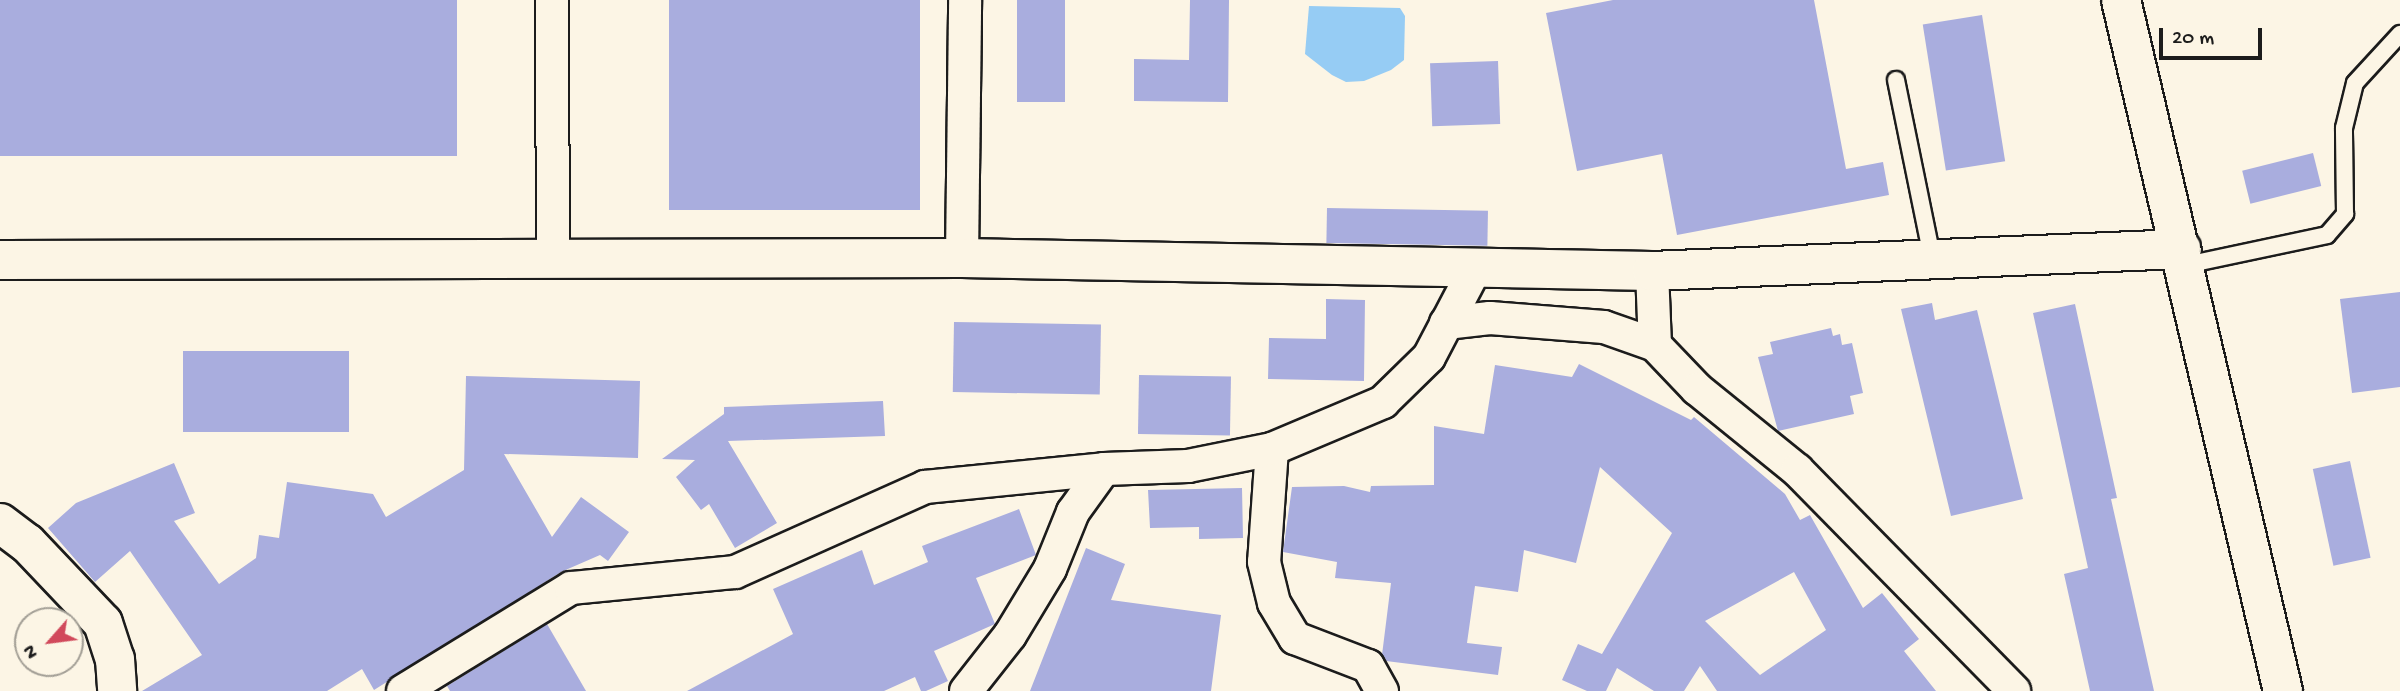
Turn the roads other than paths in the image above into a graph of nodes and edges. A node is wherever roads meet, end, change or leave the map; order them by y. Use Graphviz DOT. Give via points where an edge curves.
graph roads {
  1 [pos="552,0"];
  2 [pos="965,0"];
  3 [pos="2121,0"];
  4 [pos="2400,34"];
  5 [pos="1896,80"];
  6 [pos="1932,257"];
  7 [pos="2184,257"];
  8 [pos="962,258"];
  9 [pos="552,259"];
  10 [pos="0,260"];
  11 [pos="1475,269"];
  12 [pos="1652,271"];
  13 [pos="1447,323"];
  14 [pos="1655,345"];
  15 [pos="1272,449"];
  16 [pos="1104,469"];
  17 [pos="0,523"];
  18 [pos="962,689"];
  19 [pos="117,691"];
  20 [pos="403,691"];
  21 [pos="1382,691"];
  22 [pos="2014,691"];
  23 [pos="2283,691"];
  1 -- 9 [label="street"];
  2 -- 8 [label="street"];
  3 -- 7 [label="street"];
  4 -- 7 [label="lane" via="2356,83 2344,128 2345,214 2327,235"];
  5 -- 6 [label="lane"];
  6 -- 7 [label="street"];
  6 -- 12 [label="street"];
  7 -- 23 [label="street"];
  8 -- 9 [label="street"];
  8 -- 11 [label="street"];
  9 -- 10 [label="street"];
  11 -- 12 [label="street"];
  11 -- 13 [label="street"];
  12 -- 14 [label="street"];
  13 -- 14 [label="street" via="1490,318 1604,327"];
  13 -- 15 [label="street" via="1429,357 1383,402"];
  14 -- 22 [label="street" via="1697,389 1797,470"];
  15 -- 16 [label="street" via="1188,466"];
  15 -- 21 [label="street" via="1264,562 1274,603 1296,638 1368,666"];
  16 -- 18 [label="street" via="1073,512 1050,569 1010,635"];
  16 -- 20 [label="street" via="925,487 735,572 571,588"];
  17 -- 19 [label="street" via="27,543 103,623 115,659"];
}
